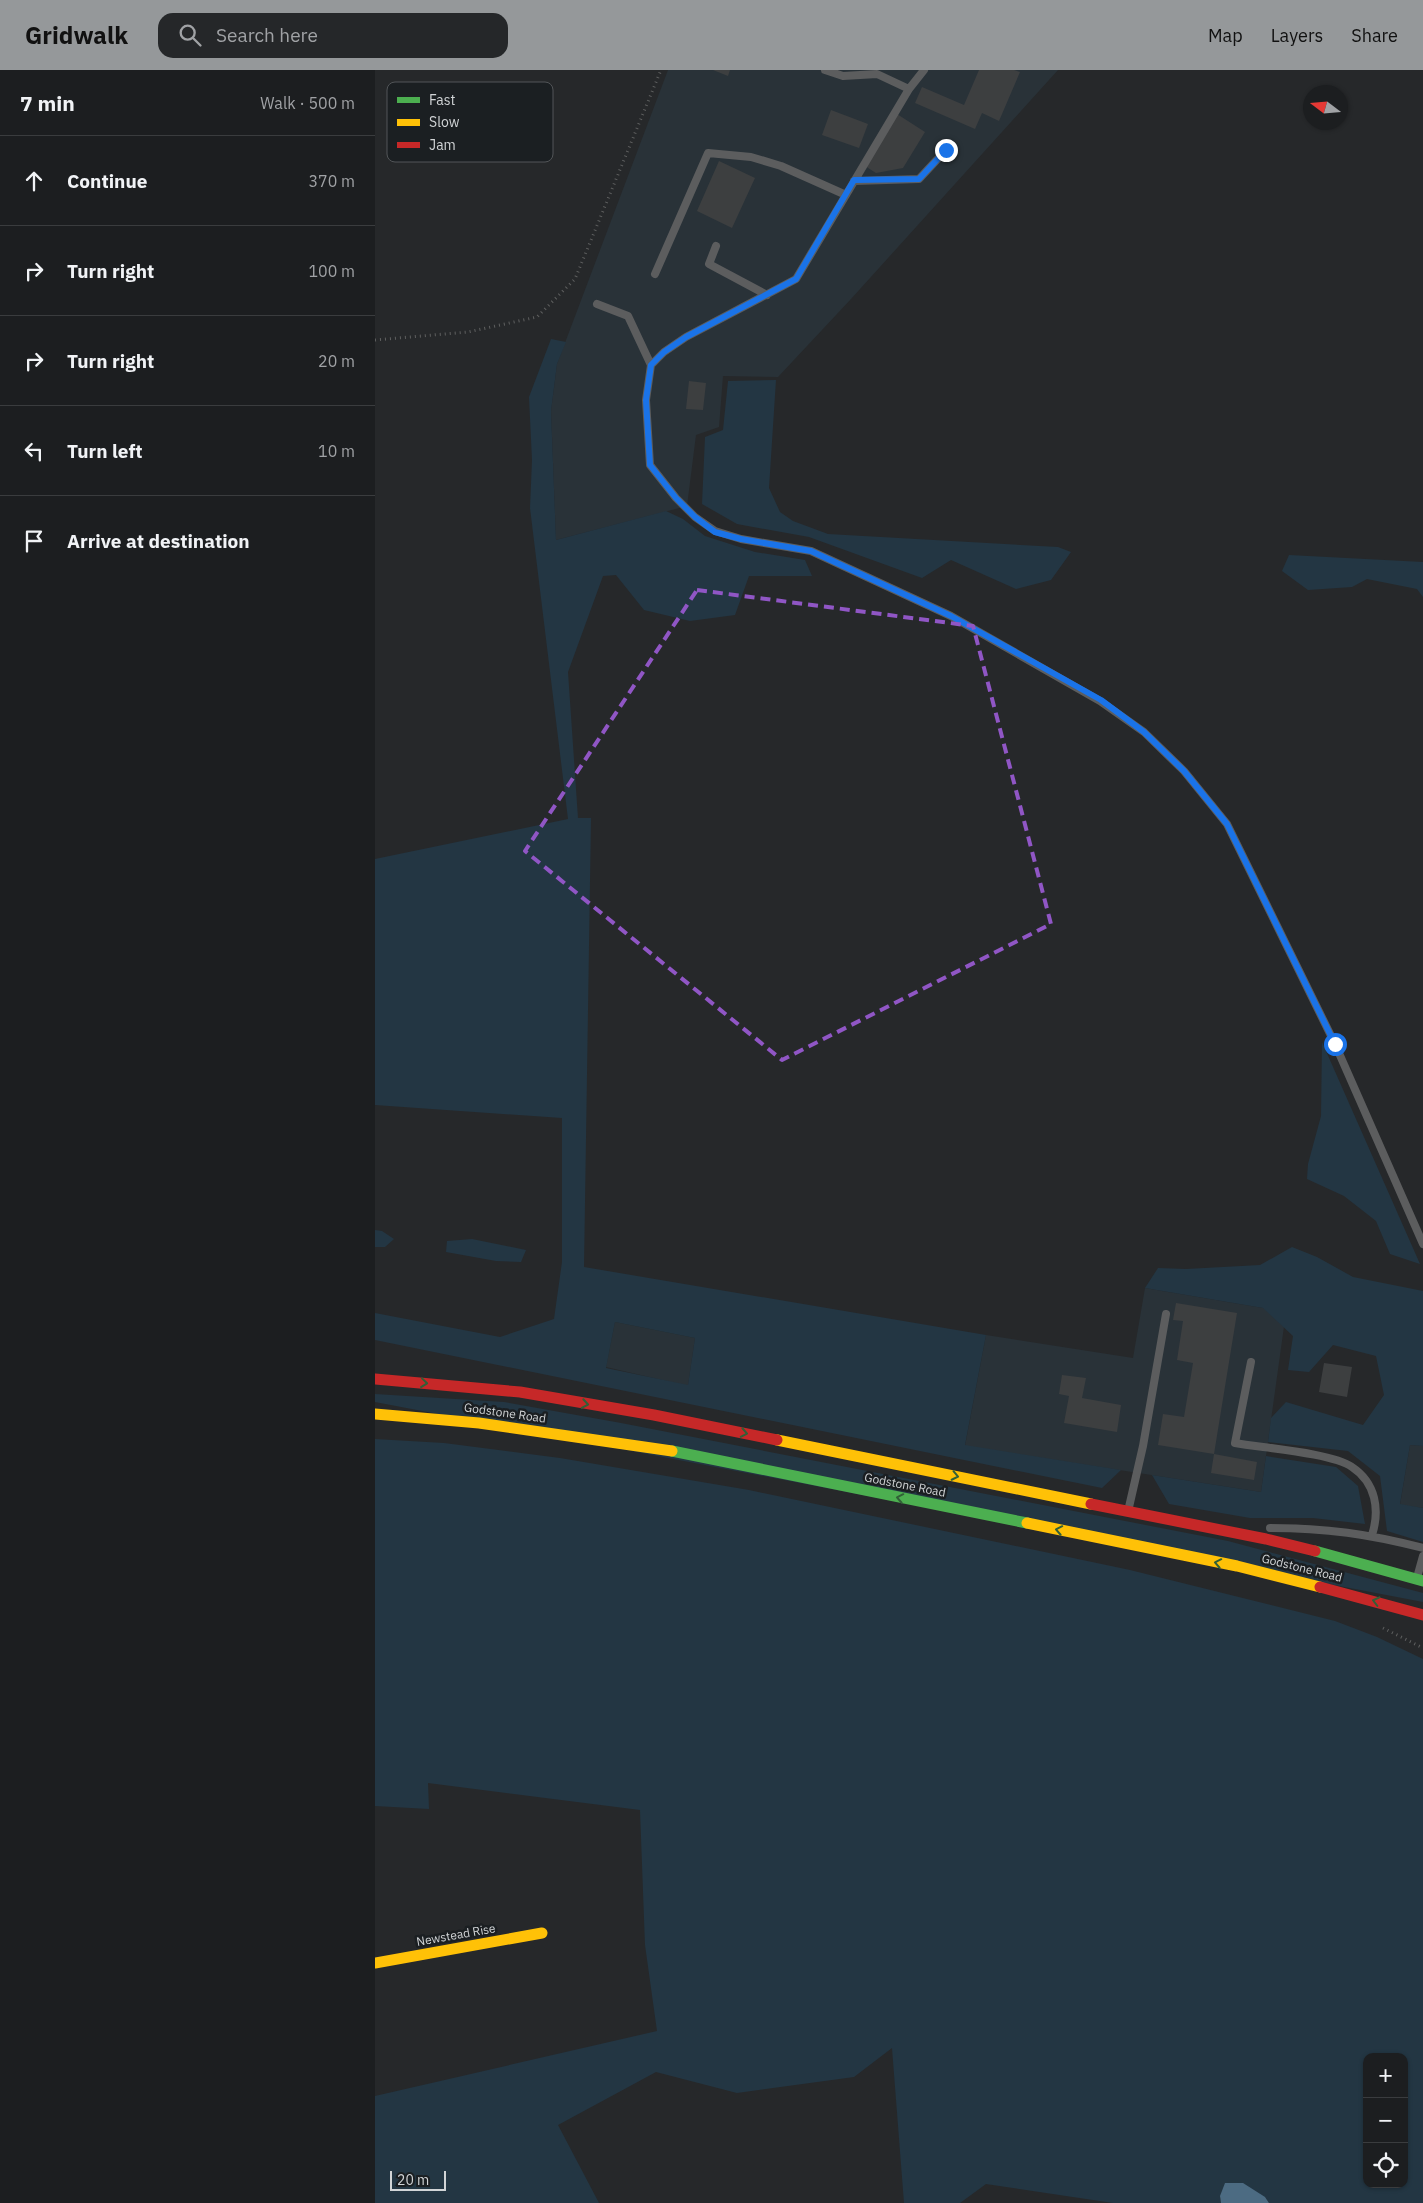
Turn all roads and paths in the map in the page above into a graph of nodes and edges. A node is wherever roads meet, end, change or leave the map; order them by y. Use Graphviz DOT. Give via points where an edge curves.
graph roads {
  1 [pos="661,70"];
  2 [pos="825,70"];
  3 [pos="924,70"];
  4 [pos="909,88"];
  5 [pos="946,150"];
  6 [pos="854,180"];
  7 [pos="846,196"];
  8 [pos="716,246"];
  9 [pos="655,274"];
  10 [pos="767,295"];
  11 [pos="597,304"];
  12 [pos="375,340"];
  13 [pos="651,365"];
  14 [pos="1423,1244"];
  15 [pos="1165,1314"];
  16 [pos="1251,1362"];
  17 [pos="389,1373"];
  18 [pos="375,1379"];
  19 [pos="403,1381"];
  20 [pos="375,1414"];
  21 [pos="1129,1511"];
  22 [pos="1255,1528"];
  23 [pos="1264,1528"];
  24 [pos="1227,1531"];
  25 [pos="1372,1535"];
  26 [pos="1423,1548"];
  27 [pos="1423,1556"];
  28 [pos="1420,1579"];
  29 [pos="1423,1615"];
  30 [pos="542,1934"];
  31 [pos="375,1963"];
  1 -- 12 [label="path" via="575,279 537,317 468,332"];
  2 -- 4 [label="lane" via="843,76 877,74"];
  3 -- 4 [label="lane"];
  4 -- 6 [label="lane"];
  5 -- 6 [label="lane" via="919,179"];
  6 -- 7 [label="lane"];
  7 -- 9 [label="lane" via="781,166 751,157 708,153"];
  7 -- 10 [label="lane" via="796,279"];
  8 -- 10 [label="lane" via="709,264"];
  10 -- 13 [label="lane" via="686,337"];
  11 -- 13 [label="lane" via="628,316"];
  13 -- 14 [label="lane" via="646,400 650,465 695,517 715,532 811,551 951,616 1101,700 1144,732 1184,771 1227,824 1335,1044"];
  15 -- 21 [label="lane"];
  16 -- 25 [label="lane" via="1235,1443 1319,1456 1351,1466 1367,1480 1376,1502"];
  17 -- 19 [label="lane"];
  18 -- 19 [label="main road, Godstone Road"];
  19 -- 21 [label="main road, Godstone Road, one-way" via="520,1392 654,1415"];
  29 -- 20 [label="main road, Godstone Road, one-way" via="1237,1566 665,1450 479,1423"];
  21 -- 24 [label="main road, Godstone Road"];
  22 -- 24 [label="lane"];
  23 -- 25 [label="lane" via="1312,1528"];
  24 -- 28 [label="main road, Godstone Road"];
  25 -- 26 [label="lane"];
  27 -- 28 [label="lane"];
  30 -- 31 [label="main road, Newstead Rise"];
}
